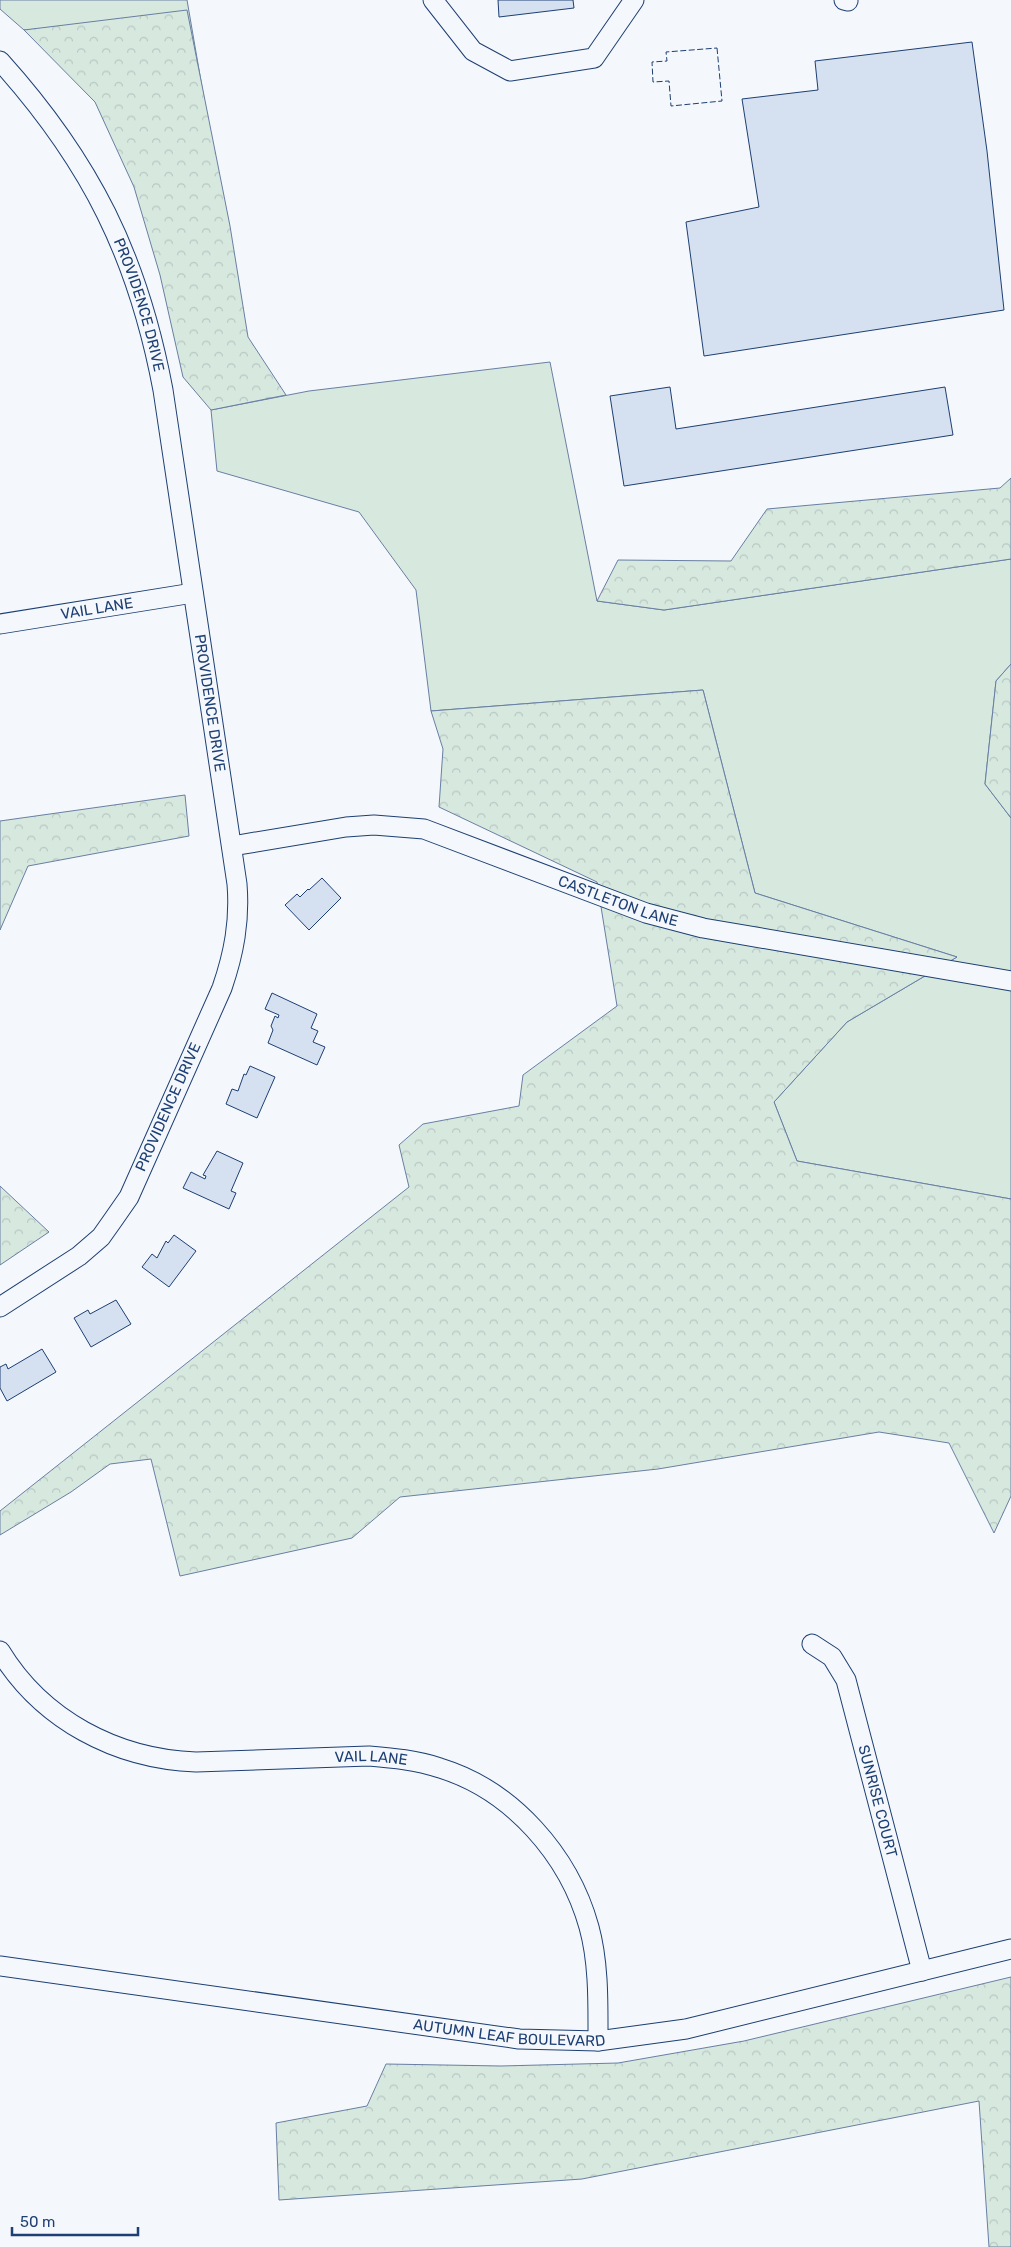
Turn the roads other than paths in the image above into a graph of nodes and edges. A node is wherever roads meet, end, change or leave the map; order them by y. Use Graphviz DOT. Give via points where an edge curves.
graph roads {
  1 [pos="433,0"];
  2 [pos="634,0"];
  3 [pos="0,61"];
  4 [pos="193,593"];
  5 [pos="0,624"];
  6 [pos="232,846"];
  7 [pos="1011,981"];
  8 [pos="0,1307"];
  9 [pos="812,1644"];
  10 [pos="0,1651"];
  11 [pos="1011,1949"];
  12 [pos="0,1966"];
  13 [pos="922,1971"];
  14 [pos="598,2041"];
  1 -- 2 [label="street" via="473,51 510,71 594,58"];
  3 -- 4 [label="street, PROVIDENCE DRIVE" via="49,118 74,154 112,221 127,255 155,344"];
  4 -- 5 [label="street, VAIL LANE"];
  4 -- 6 [label="street, PROVIDENCE DRIVE"];
  6 -- 7 [label="street, CASTLETON LANE" via="346,827 424,829 646,913 703,928"];
  6 -- 8 [label="street, PROVIDENCE DRIVE" via="239,906 234,953 222,988 129,1197 100,1238 79,1256"];
  9 -- 13 [label="street, SUNRISE COURT" via="832,1657 846,1680"];
  10 -- 14 [label="street, VAIL LANE" via="23,1682 55,1712 92,1737 132,1753 196,1762 369,1756 396,1758 441,1768 500,1798 548,1844 562,1864 583,1908 594,1950"];
  11 -- 13 [label="street, AUTUMN LEAF BOULEVARD"];
  12 -- 14 [label="street, AUTUMN LEAF BOULEVARD" via="519,2039"];
  13 -- 14 [label="street, AUTUMN LEAF BOULEVARD" via="686,2029"];
}
